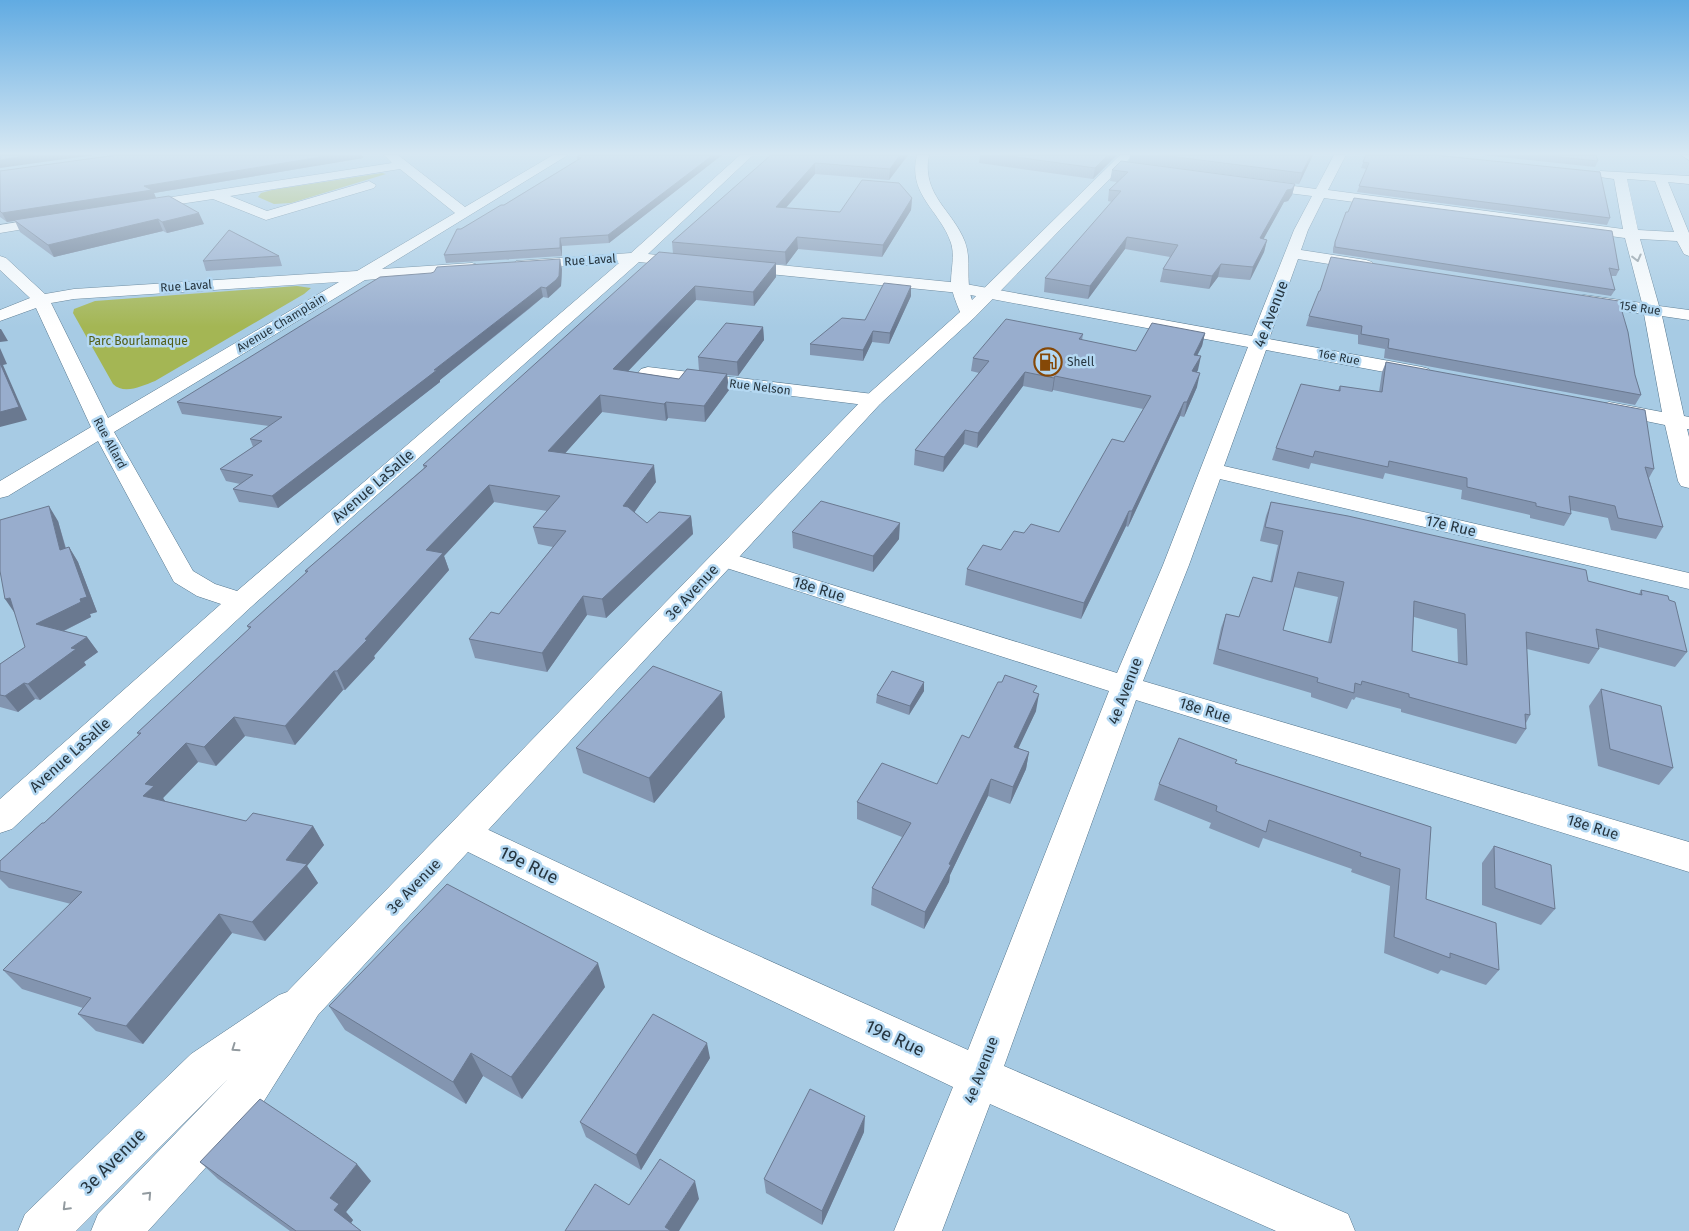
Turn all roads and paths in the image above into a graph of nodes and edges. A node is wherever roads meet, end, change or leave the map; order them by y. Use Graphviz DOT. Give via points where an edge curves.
graph roads {
  1 [pos="258,212"];
  2 [pos="277,212"];
  3 [pos="463,212"];
  4 [pos="684,212"];
  5 [pos="940,212"];
  6 [pos="1070,212"];
  7 [pos="1311,212"];
  8 [pos="1468,212"];
  9 [pos="1627,212"];
  10 [pos="1675,212"];
  11 [pos="68,218"];
  12 [pos="0,229"];
  13 [pos="1631,234"];
  14 [pos="1686,236"];
  15 [pos="1689,252"];
  16 [pos="1294,254"];
  17 [pos="635,257"];
  18 [pos="0,261"];
  19 [pos="701,263"];
  20 [pos="508,265"];
  21 [pos="720,265"];
  22 [pos="488,266"];
  23 [pos="1382,268"];
  24 [pos="361,275"];
  25 [pos="960,288"];
  26 [pos="989,293"];
  27 [pos="1567,297"];
  28 [pos="41,300"];
  29 [pos="1652,310"];
  30 [pos="969,313"];
  31 [pos="1689,315"];
  32 [pos="0,316"];
  33 [pos="1261,342"];
  34 [pos="648,373"];
  35 [pos="1443,377"];
  36 [pos="873,400"];
  37 [pos="1587,404"];
  38 [pos="1681,421"];
  39 [pos="103,430"];
  40 [pos="1212,470"];
  41 [pos="1689,481"];
  42 [pos="0,491"];
  43 [pos="723,559"];
  44 [pos="1689,581"];
  45 [pos="241,601"];
  46 [pos="1126,686"];
  47 [pos="0,819"];
  48 [pos="464,834"];
  49 [pos="1689,856"];
  50 [pos="304,1001"];
  51 [pos="979,1077"];
  52 [pos="42,1231"];
  53 [pos="115,1231"];
  54 [pos="918,1231"];
  55 [pos="1331,1231"];
  1 -- 2 [label="street" via="266,216"];
  3 -- 24 [label="street, Avenue Champlain"];
  4 -- 17 [label="street, Avenue LaSalle"];
  5 -- 25 [label="street" via="957,240 962,263"];
  6 -- 26 [label="street, 3e Avenue"];
  7 -- 16 [label="street, 4e Avenue"];
  8 -- 13 [label="street"];
  9 -- 13 [label="street"];
  10 -- 14 [label="street"];
  11 -- 12 [label="street"];
  13 -- 14 [label="street"];
  13 -- 29 [label="street, one-way"];
  14 -- 15 [label="street"];
  16 -- 23 [label="street"];
  16 -- 33 [label="street, 4e Avenue"];
  17 -- 19 [label="street, Rue Laval"];
  17 -- 20 [label="street, Rue Laval"];
  17 -- 45 [label="street, Avenue LaSalle"];
  18 -- 28 [label="street, Rue Allard"];
  21 -- 25 [label="street"];
  22 -- 24 [label="street, Rue Laval"];
  24 -- 28 [label="street, Rue Laval" via="74,294"];
  24 -- 39 [label="street, Avenue Champlain"];
  25 -- 26 [label="street"];
  25 -- 30 [label="street"];
  26 -- 30 [label="street, 3e Avenue"];
  26 -- 33 [label="street, 16e Rue"];
  27 -- 29 [label="street, 15e Rue"];
  28 -- 32 [label="street, Rue Laval"];
  28 -- 39 [label="street, Rue Allard"];
  29 -- 31 [label="street, 15e Rue"];
  29 -- 38 [label="street"];
  30 -- 36 [label="street, 3e Avenue"];
  33 -- 35 [label="street, 16e Rue"];
  33 -- 40 [label="street, 4e Avenue"];
  34 -- 36 [label="street, Rue Nelson"];
  36 -- 43 [label="street, 3e Avenue"];
  37 -- 38 [label="street"];
  38 -- 41 [label="street"];
  39 -- 42 [label="street, Avenue Champlain"];
  39 -- 45 [label="street, Rue Allard" via="183,576 206,590"];
  40 -- 44 [label="street, 17e Rue"];
  40 -- 46 [label="street, 4e Avenue"];
  43 -- 46 [label="street, 18e Rue"];
  43 -- 48 [label="street, 3e Avenue"];
  45 -- 47 [label="street, Avenue LaSalle"];
  46 -- 49 [label="street, 18e Rue"];
  46 -- 51 [label="street, 4e Avenue"];
  48 -- 50 [label="street, 3e Avenue"];
  48 -- 51 [label="street, 19e Rue"];
  50 -- 52 [label="street, 3e Avenue, one-way" via="206,1069"];
  53 -- 50 [label="street, 3e Avenue, one-way" via="244,1094"];
  51 -- 54 [label="street, 4e Avenue"];
  51 -- 55 [label="street, 19e Rue"];
}
